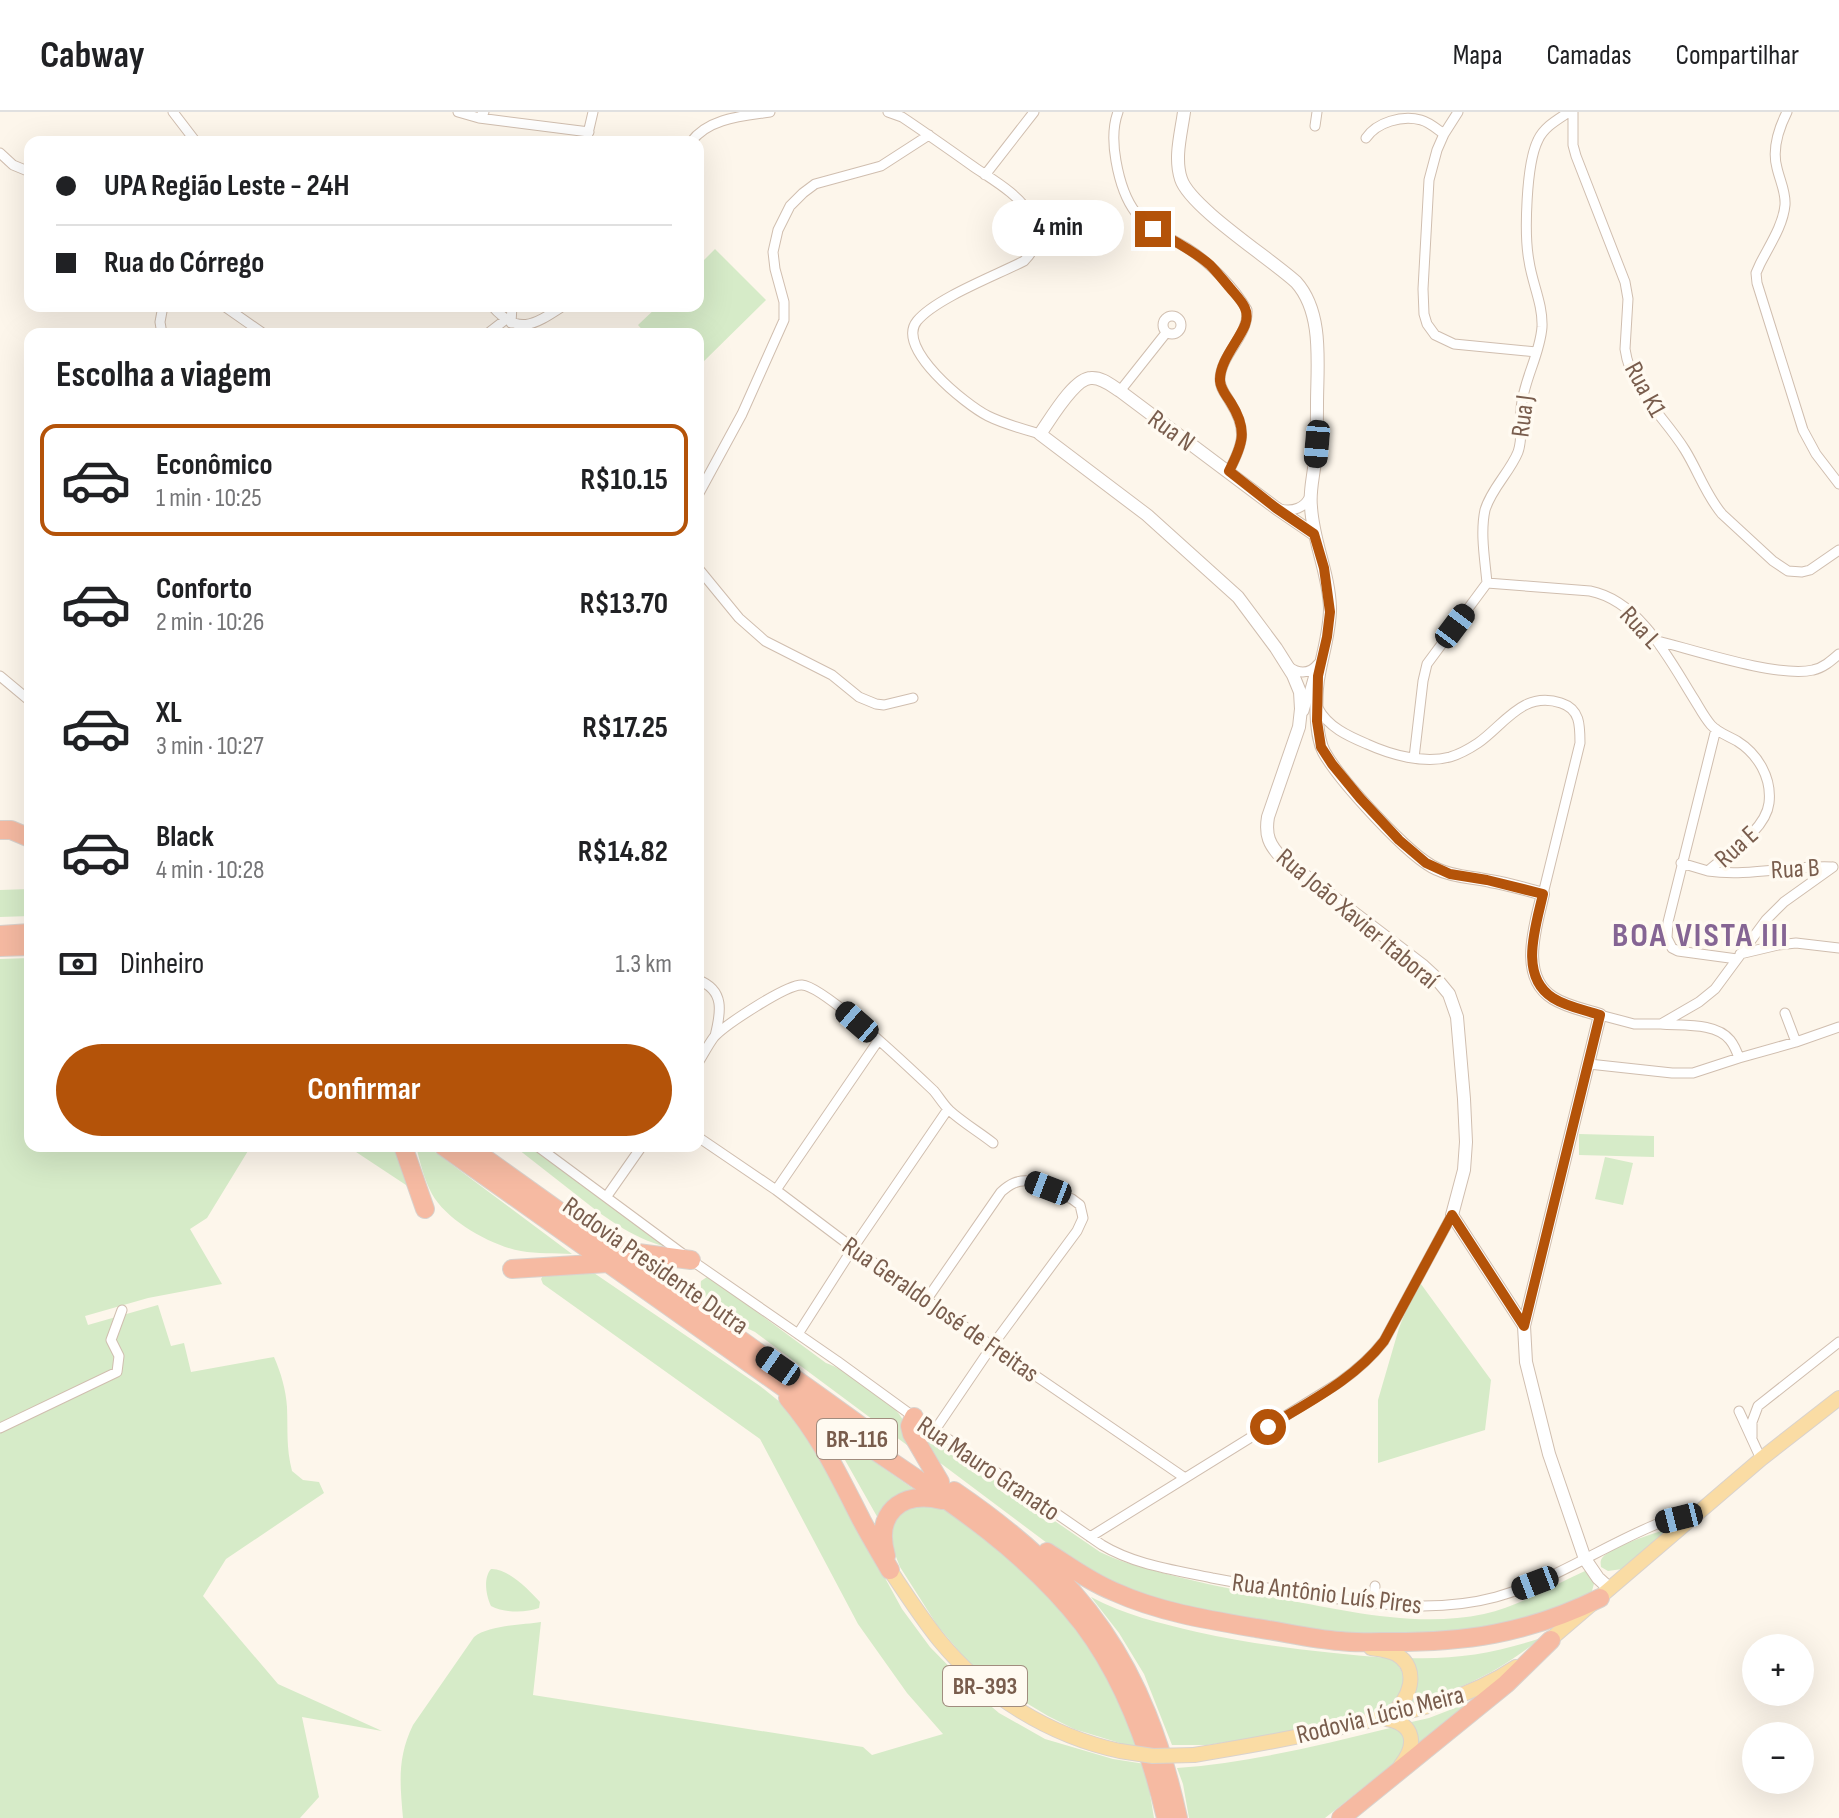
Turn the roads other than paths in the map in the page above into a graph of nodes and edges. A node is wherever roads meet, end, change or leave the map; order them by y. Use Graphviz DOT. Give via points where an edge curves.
graph roads {
  1 [pos="173,112"];
  2 [pos="458,112"];
  3 [pos="593,112"];
  4 [pos="770,112"];
  5 [pos="888,112"];
  6 [pos="1034,112"];
  7 [pos="1118,112"];
  8 [pos="1184,112"];
  9 [pos="1317,112"];
  10 [pos="1458,112"];
  11 [pos="1571,112"];
  12 [pos="1787,112"];
  13 [pos="481,115"];
  14 [pos="1315,126"];
  15 [pos="1444,134"];
  16 [pos="929,135"];
  17 [pos="191,136"];
  18 [pos="582,136"];
  19 [pos="587,136"];
  20 [pos="695,136"];
  21 [pos="1366,138"];
  22 [pos="0,153"];
  23 [pos="24,170"];
  24 [pos="985,175"];
  25 [pos="233,312"];
  26 [pos="498,312"];
  27 [pos="510,312"];
  28 [pos="552,312"];
  29 [pos="508,321"];
  30 [pos="255,328"];
  31 [pos="497,328"];
  32 [pos="1166,333"];
  33 [pos="1536,352"];
  34 [pos="1120,391"];
  35 [pos="1040,434"];
  36 [pos="1229,471"];
  37 [pos="704,484"];
  38 [pos="1839,484"];
  39 [pos="1310,496"];
  40 [pos="1276,508"];
  41 [pos="1314,534"];
  42 [pos="1839,550"];
  43 [pos="704,575"];
  44 [pos="1487,583"];
  45 [pos="1658,641"];
  46 [pos="1324,650"];
  47 [pos="1839,654"];
  48 [pos="1318,664"];
  49 [pos="1289,668"];
  50 [pos="0,676"];
  51 [pos="24,696"];
  52 [pos="913,698"];
  53 [pos="1314,705"];
  54 [pos="1299,726"];
  55 [pos="1334,727"];
  56 [pos="1713,727"];
  57 [pos="1319,734"];
  58 [pos="1414,758"];
  59 [pos="0,830"];
  60 [pos="24,835"];
  61 [pos="1681,863"];
  62 [pos="1798,867"];
  63 [pos="1836,867"];
  64 [pos="1708,871"];
  65 [pos="1814,880"];
  66 [pos="1543,894"];
  67 [pos="24,933"];
  68 [pos="0,935"];
  69 [pos="24,946"];
  70 [pos="0,947"];
  71 [pos="1839,948"];
  72 [pos="1738,957"];
  73 [pos="704,983"];
  74 [pos="1785,1013"];
  75 [pos="1600,1015"];
  76 [pos="1661,1024"];
  77 [pos="1839,1027"];
  78 [pos="715,1036"];
  79 [pos="878,1041"];
  80 [pos="1796,1042"];
  81 [pos="704,1053"];
  82 [pos="1739,1058"];
  83 [pos="1589,1064"];
  84 [pos="948,1109"];
  85 [pos="704,1141"];
  86 [pos="993,1143"];
  87 [pos="405,1152"];
  88 [pos="452,1152"];
  89 [pos="477,1152"];
  90 [pos="545,1152"];
  91 [pos="638,1152"];
  92 [pos="776,1190"];
  93 [pos="607,1196"];
  94 [pos="425,1209"];
  95 [pos="1452,1215"];
  96 [pos="853,1248"];
  97 [pos="610,1256"];
  98 [pos="691,1260"];
  99 [pos="512,1269"];
  100 [pos="927,1299"];
  101 [pos="122,1310"];
  102 [pos="1524,1326"];
  103 [pos="798,1334"];
  104 [pos="1839,1342"];
  105 [pos="992,1346"];
  106 [pos="774,1380"];
  107 [pos="1839,1398"];
  108 [pos="1739,1411"];
  109 [pos="914,1417"];
  110 [pos="0,1428"];
  111 [pos="935,1430"];
  112 [pos="1752,1437"];
  113 [pos="1761,1459"];
  114 [pos="1185,1478"];
  115 [pos="940,1482"];
  116 [pos="949,1502"];
  117 [pos="1699,1513"];
  118 [pos="994,1519"];
  119 [pos="1090,1537"];
  120 [pos="1585,1559"];
  121 [pos="890,1570"];
  122 [pos="1375,1586"];
  123 [pos="1605,1593"];
  124 [pos="1374,1604"];
  125 [pos="1551,1640"];
  126 [pos="1341,1642"];
  127 [pos="1383,1718"];
  128 [pos="1392,1776"];
  129 [pos="1166,1818"];
  130 [pos="1178,1818"];
  131 [pos="1341,1818"];
  1 -- 17 [label="street"];
  2 -- 13 [label="street"];
  3 -- 19 [label="street"];
  4 -- 20 [label="street" via="707,127"];
  5 -- 16 [label="street"];
  6 -- 24 [label="street"];
  7 -- 36 [label="street" via="1113,145 1131,205 1153,229 1211,266 1247,310 1245,326 1220,376 1242,429 1240,450"];
  8 -- 39 [label="street" via="1178,158 1184,186 1296,282 1311,307 1317,444"];
  9 -- 14 [label="street"];
  10 -- 15 [label="street"];
  11 -- 33 [label="street, Rua J" via="1538,139 1531,168 1527,247 1542,315"];
  11 -- 42 [label="street, Rua K1" via="1576,156 1627,290 1627,358 1644,397 1682,446 1722,514 1781,568 1810,570"];
  12 -- 38 [label="street" via="1775,154 1784,210 1756,273 1757,283 1803,430"];
  13 -- 18 [label="street"];
  15 -- 21 [label="street" via="1421,120 1404,119 1380,125"];
  15 -- 33 [label="street" via="1427,191 1427,324 1435,335 1454,344"];
  16 -- 24 [label="street"];
  16 -- 37 [label="street" via="881,166 815,184 790,206 773,252 784,320"];
  22 -- 23 [label="street"];
  24 -- 35 [label="street" via="1026,207 1037,246 1024,261 934,307 915,323 913,341 926,363 966,402"];
  25 -- 30 [label="street"];
  26 -- 29 [label="street"];
  27 -- 29 [label="street"];
  28 -- 29 [label="street" via="533,323"];
  29 -- 31 [label="street"];
  32 -- 34 [label="street"];
  33 -- 44 [label="street, Rua J" via="1523,395 1519,448 1486,509"];
  34 -- 35 [label="street, Rua N" via="1097,378 1085,379"];
  34 -- 36 [label="street, Rua N"];
  35 -- 49 [label="street" via="1147,515 1238,597"];
  36 -- 40 [label="street, Rua N"];
  39 -- 40 [label="street" via="1298,509"];
  39 -- 41 [label="street"];
  40 -- 41 [label="street, Rua N"];
  41 -- 46 [label="street" via="1329,600"];
  43 -- 52 [label="street" via="765,641 832,675 859,697 884,705"];
  44 -- 45 [label="street, Rua L" via="1601,593 1619,602"];
  44 -- 58 [label="street" via="1427,664"];
  45 -- 47 [label="street" via="1799,672 1819,669"];
  45 -- 56 [label="street, Rua L"];
  46 -- 48 [label="street"];
  46 -- 53 [label="street"];
  48 -- 49 [label="street" via="1304,672"];
  48 -- 53 [label="street"];
  49 -- 53 [label="street"];
  49 -- 54 [label="street" via="1300,692"];
  50 -- 51 [label="street"];
  53 -- 54 [label="street"];
  53 -- 55 [label="street"];
  53 -- 57 [label="street"];
  54 -- 57 [label="street"];
  54 -- 95 [label="street, Rua João Xavier Itaboraí" via="1268,817 1270,846 1422,965 1455,1008 1466,1142"];
  55 -- 57 [label="street"];
  55 -- 58 [label="street" via="1374,747"];
  56 -- 61 [label="street"];
  56 -- 64 [label="street, Rua E" via="1746,747 1759,762 1768,782 1769,805 1759,826"];
  57 -- 66 [label="street" via="1325,754 1360,798 1426,863 1450,874"];
  58 -- 66 [label="street" via="1442,758 1470,749 1530,702 1548,700 1571,707 1579,719 1580,743"];
  59 -- 60 [label="highway"];
  61 -- 64 [label="street, Rua E"];
  61 -- 72 [label="street" via="1668,943 1687,954"];
  62 -- 63 [label="street, Rua B"];
  62 -- 64 [label="street, Rua B"];
  62 -- 65 [label="street" via="1814,869"];
  63 -- 65 [label="street, Rua B"];
  65 -- 72 [label="street, Rua B" via="1759,927"];
  66 -- 75 [label="street" via="1532,950 1536,977 1551,997"];
  67 -- 68 [label="highway"];
  69 -- 70 [label="highway"];
  71 -- 72 [label="street" via="1790,943"];
  72 -- 76 [label="street, Rua B" via="1707,996"];
  73 -- 78 [label="street" via="719,1000"];
  74 -- 80 [label="street"];
  75 -- 76 [label="street"];
  75 -- 83 [label="street"];
  76 -- 82 [label="street" via="1718,1032 1730,1040"];
  77 -- 80 [label="street"];
  78 -- 79 [label="street" via="776,994 804,985 836,1003"];
  78 -- 81 [label="street"];
  79 -- 84 [label="street"];
  79 -- 92 [label="street"];
  80 -- 82 [label="street"];
  82 -- 83 [label="street" via="1693,1073"];
  83 -- 102 [label="street"];
  84 -- 86 [label="street"];
  84 -- 96 [label="street"];
  85 -- 92 [label="street, Rua Geraldo José de Freitas"];
  87 -- 94 [label="highway"];
  88 -- 97 [label="highway, Rodovia Presidente Dutra / BR-116"];
  89 -- 97 [label="highway, Rodovia Presidente Dutra / BR-116"];
  90 -- 93 [label="street, Rua Mauro Granato"];
  91 -- 93 [label="street"];
  92 -- 96 [label="street, Rua Geraldo José de Freitas"];
  93 -- 98 [label="street, Rua Mauro Granato"];
  95 -- 102 [label="street"];
  95 -- 114 [label="street" via="1372,1357"];
  96 -- 100 [label="street, Rua Geraldo José de Freitas"];
  96 -- 103 [label="street"];
  97 -- 98 [label="highway"];
  97 -- 99 [label="highway"];
  97 -- 106 [label="highway, Rodovia Presidente Dutra / BR-116"];
  97 -- 115 [label="highway, Rodovia Presidente Dutra / BR-116"];
  98 -- 103 [label="street, Rua Mauro Granato"];
  100 -- 105 [label="street, Rua Geraldo José de Freitas"];
  100 -- 105 [label="street" via="1001,1192 1014,1182 1029,1181 1072,1199 1083,1211 1077,1231"];
  101 -- 110 [label="street" via="111,1340 119,1356 117,1372"];
  102 -- 120 [label="street" via="1526,1362 1549,1454"];
  103 -- 109 [label="street, Rua Mauro Granato"];
  104 -- 112 [label="street" via="1758,1406"];
  105 -- 111 [label="street"];
  105 -- 114 [label="street, Rua Geraldo José de Freitas"];
  106 -- 116 [label="highway, Rodovia Presidente Dutra / BR-116"];
  106 -- 121 [label="highway, BR-393" via="828,1454"];
  107 -- 113 [label="main road, Rodovia Lúcio Meira / BR-393"];
  108 -- 112 [label="street"];
  109 -- 111 [label="street, Rua Mauro Granato"];
  109 -- 115 [label="highway" via="912,1434"];
  111 -- 119 [label="street, Rua Mauro Granato"];
  112 -- 113 [label="street"];
  113 -- 117 [label="main road, Rodovia Lúcio Meira / BR-393"];
  114 -- 119 [label="street"];
  115 -- 118 [label="highway, Rodovia Presidente Dutra / BR-116"];
  116 -- 121 [label="highway, BR-393" via="917,1498 895,1507 883,1529"];
  116 -- 129 [label="highway, Rodovia Presidente Dutra / BR-116" via="1029,1565 1091,1636 1136,1719"];
  117 -- 120 [label="street, Rua Antônio Luís Pires" via="1660,1523"];
  117 -- 123 [label="main road, Rodovia Lúcio Meira / BR-393"];
  118 -- 126 [label="highway" via="1090,1580 1137,1601"];
  118 -- 130 [label="highway, Rodovia Presidente Dutra / BR-116" via="1055,1572 1109,1638 1150,1718"];
  119 -- 124 [label="street, Rua Antônio Luís Pires" via="1113,1552 1164,1568"];
  120 -- 123 [label="street"];
  120 -- 124 [label="street, Rua Antônio Luís Pires" via="1513,1592 1477,1601"];
  121 -- 127 [label="main road, Rodovia Lúcio Meira / BR-393, bridge" via="940,1642 989,1689 1079,1739 1153,1756 1194,1755"];
  122 -- 124 [label="street"];
  123 -- 125 [label="main road, Rodovia Lúcio Meira / BR-393"];
  123 -- 126 [label="highway" via="1548,1620 1478,1638"];
  125 -- 127 [label="main road, Rodovia Lúcio Meira / BR-393" via="1475,1690"];
  125 -- 128 [label="highway" via="1506,1684"];
  126 -- 127 [label="main road" via="1395,1653 1405,1663 1410,1677 1407,1696"];
  127 -- 128 [label="main road" via="1403,1724 1411,1737 1408,1755"];
  128 -- 131 [label="highway"];
}
